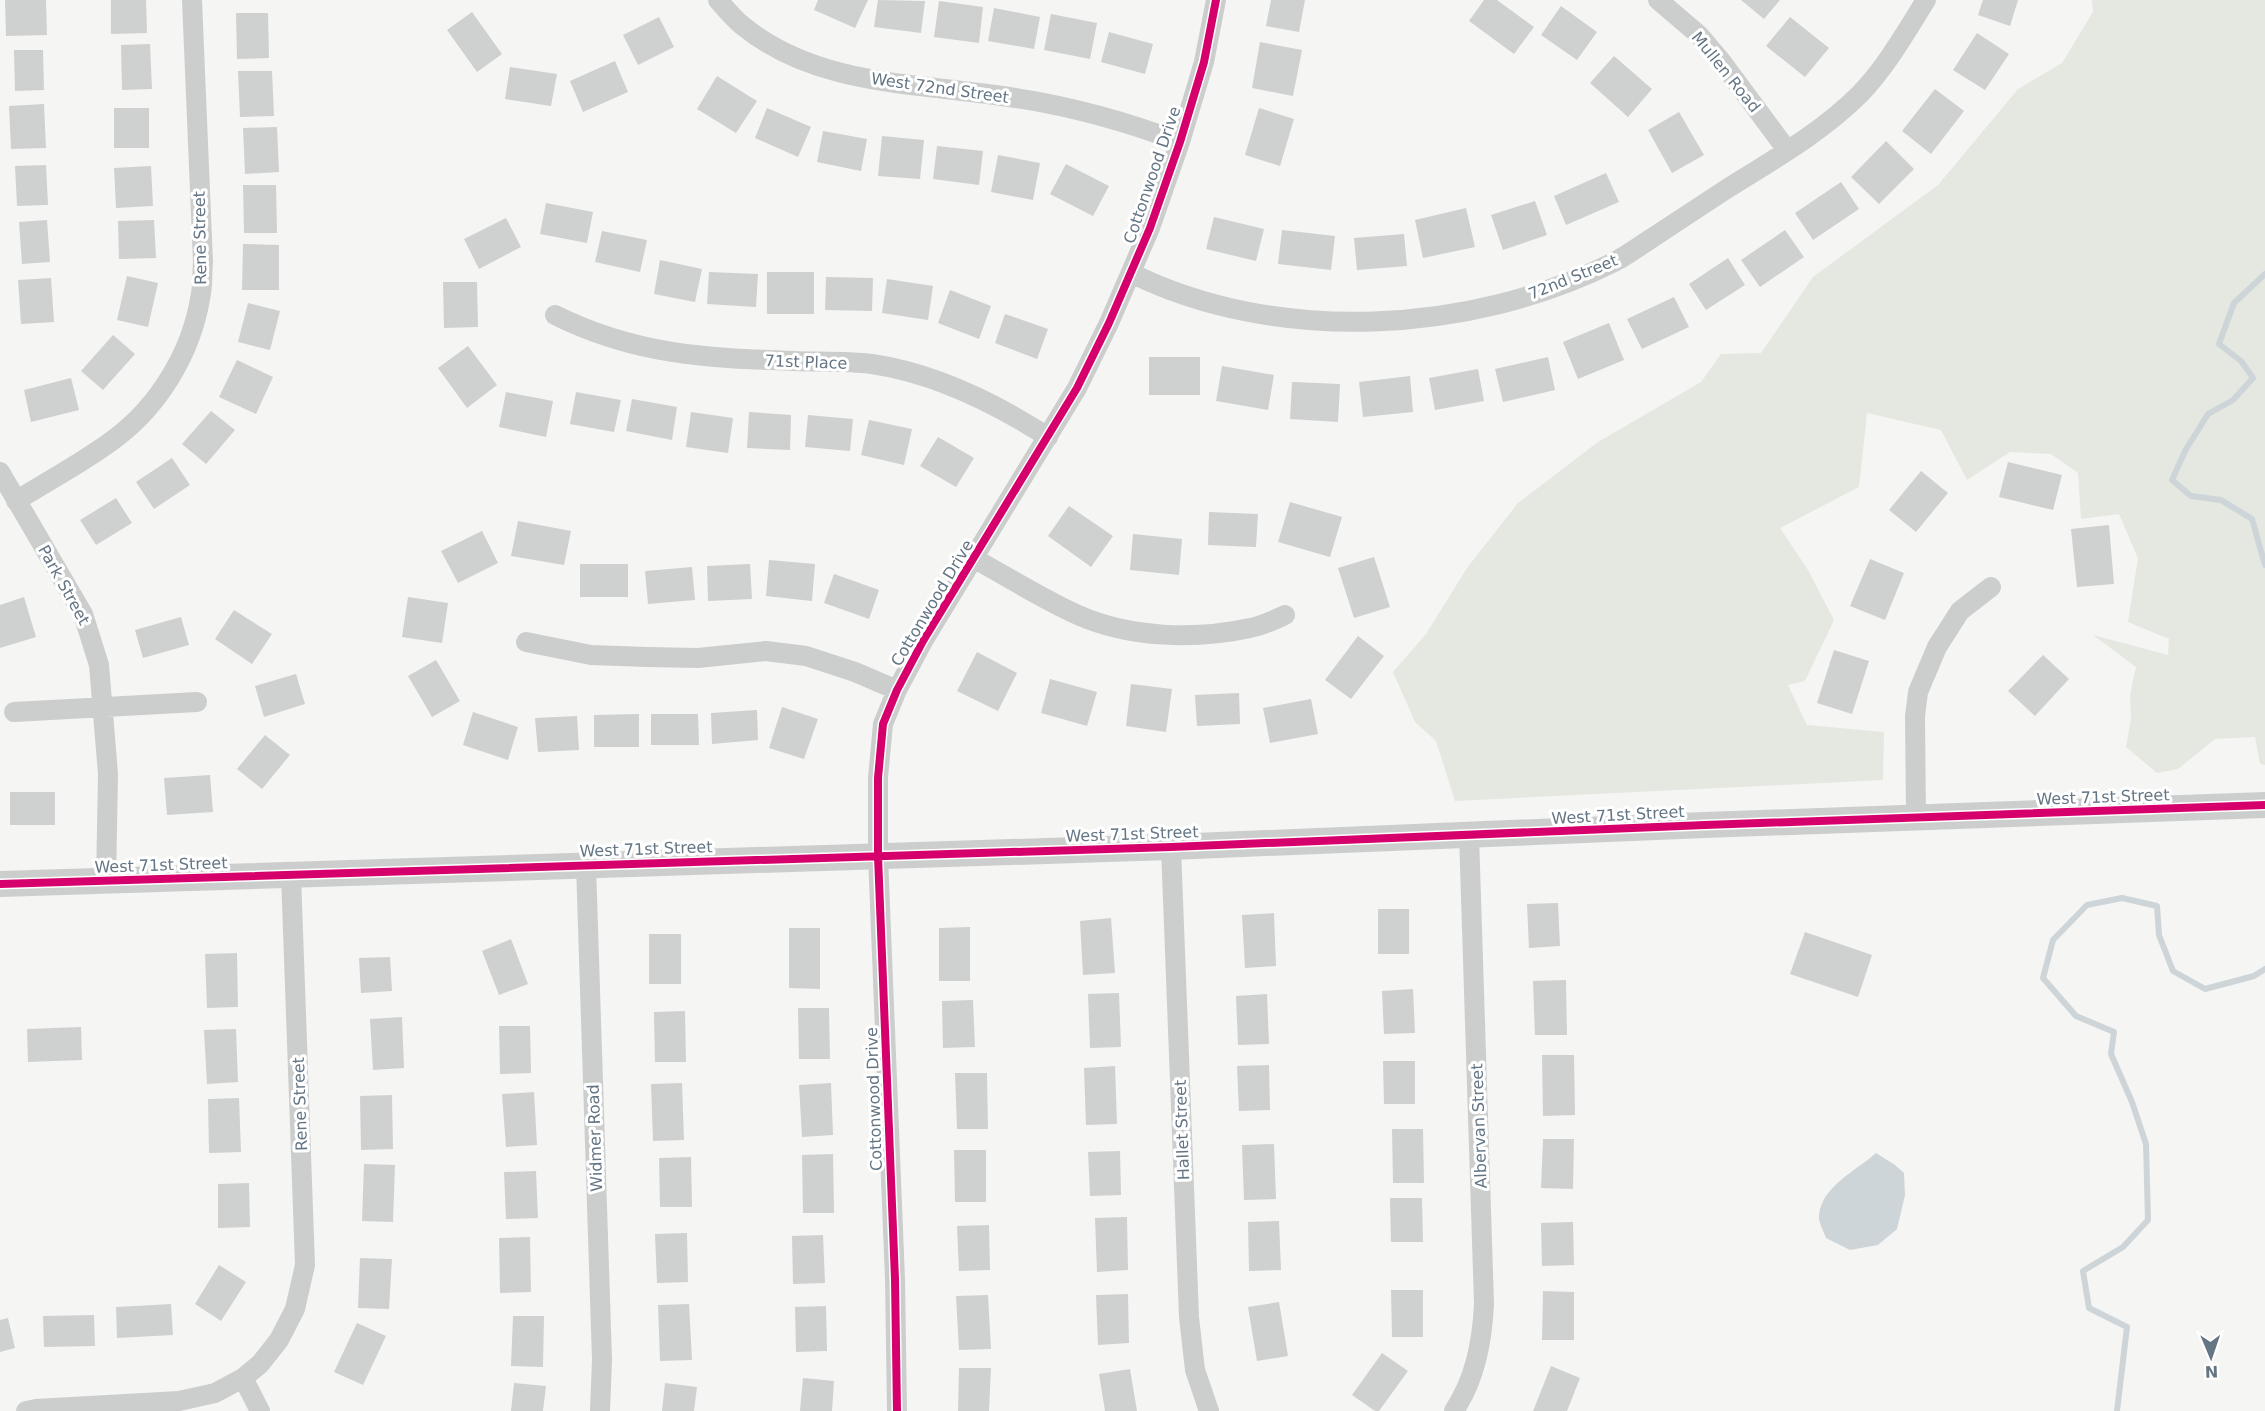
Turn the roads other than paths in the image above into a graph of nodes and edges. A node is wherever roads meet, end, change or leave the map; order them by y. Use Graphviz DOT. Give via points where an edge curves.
graph roads {
  1 [pos="192,0"];
  2 [pos="718,0"];
  3 [pos="1216,0"];
  4 [pos="1658,0"];
  5 [pos="1926,0"];
  6 [pos="1180,142"];
  7 [pos="1787,150"];
  8 [pos="1131,273"];
  9 [pos="555,315"];
  10 [pos="1048,437"];
  11 [pos="0,472"];
  12 [pos="16,501"];
  13 [pos="973,558"];
  14 [pos="1991,587"];
  15 [pos="1285,615"];
  16 [pos="526,642"];
  17 [pos="897,690"];
  18 [pos="197,702"];
  19 [pos="102,707"];
  20 [pos="14,712"];
  21 [pos="2265,805"];
  22 [pos="1916,817"];
  23 [pos="1469,835"];
  24 [pos="1172,847"];
  25 [pos="878,856"];
  26 [pos="586,865"];
  27 [pos="291,875"];
  28 [pos="106,880"];
  29 [pos="0,884"];
  30 [pos="243,1378"];
  31 [pos="26,1411"];
  32 [pos="260,1411"];
  33 [pos="600,1411"];
  34 [pos="897,1411"];
  35 [pos="1209,1411"];
  36 [pos="1454,1411"];
  1 -- 12 [label="street, Rene Street" via="203,262 201,298 190,337 173,374 144,412 117,437"];
  2 -- 6 [label="street, West 72nd Street" via="743,26 778,48 833,72 1055,106"];
  3 -- 6 [label="street, Cottonwood Drive" via="1204,62"];
  4 -- 7 [label="street, Mullen Road" via="1699,35"];
  5 -- 7 [label="street, 72nd Street" via="1861,93 1818,130"];
  6 -- 8 [label="street, Cottonwood Drive"];
  7 -- 8 [label="street, 72nd Street" via="1616,262 1566,284 1501,304 1446,315 1378,322 1255,312 1196,300"];
  8 -- 10 [label="street, Cottonwood Drive" via="1077,388"];
  9 -- 10 [label="street, 71st Place" via="631,345 696,356 871,364 923,376 1017,417"];
  10 -- 13 [label="street, Cottonwood Drive"];
  11 -- 12 [label="street, Park Street"];
  12 -- 19 [label="street, Park Street" via="83,614 99,665"];
  13 -- 15 [label="street" via="1078,615 1115,628 1154,634 1201,634 1251,628"];
  13 -- 17 [label="street, Cottonwood Drive"];
  14 -- 22 [label="street" via="1960,611 1937,647 1918,692"];
  16 -- 17 [label="street" via="591,655 698,658 766,651 806,656"];
  17 -- 25 [label="street, Cottonwood Drive" via="883,724"];
  18 -- 19 [label="street"];
  19 -- 20 [label="street"];
  19 -- 28 [label="street, Park Street" via="108,774"];
  21 -- 22 [label="street, West 71st Street"];
  22 -- 23 [label="street, West 71st Street"];
  23 -- 24 [label="street, West 71st Street"];
  23 -- 36 [label="street, Albervan Street" via="1484,1305 1475,1368"];
  24 -- 25 [label="street, West 71st Street"];
  24 -- 35 [label="street, Hallet Street" via="1189,1317 1195,1370"];
  25 -- 26 [label="street, West 71st Street"];
  25 -- 34 [label="street, Cottonwood Drive"];
  26 -- 27 [label="street, West 71st Street"];
  26 -- 33 [label="street, Widmer Road" via="602,1360"];
  27 -- 28 [label="street, West 71st Street"];
  27 -- 30 [label="street, Rene Street" via="305,1265 295,1309 279,1340"];
  28 -- 29 [label="street, West 71st Street"];
  30 -- 31 [label="street, Rene Street" via="215,1393 179,1401"];
  30 -- 32 [label="street"];
}
